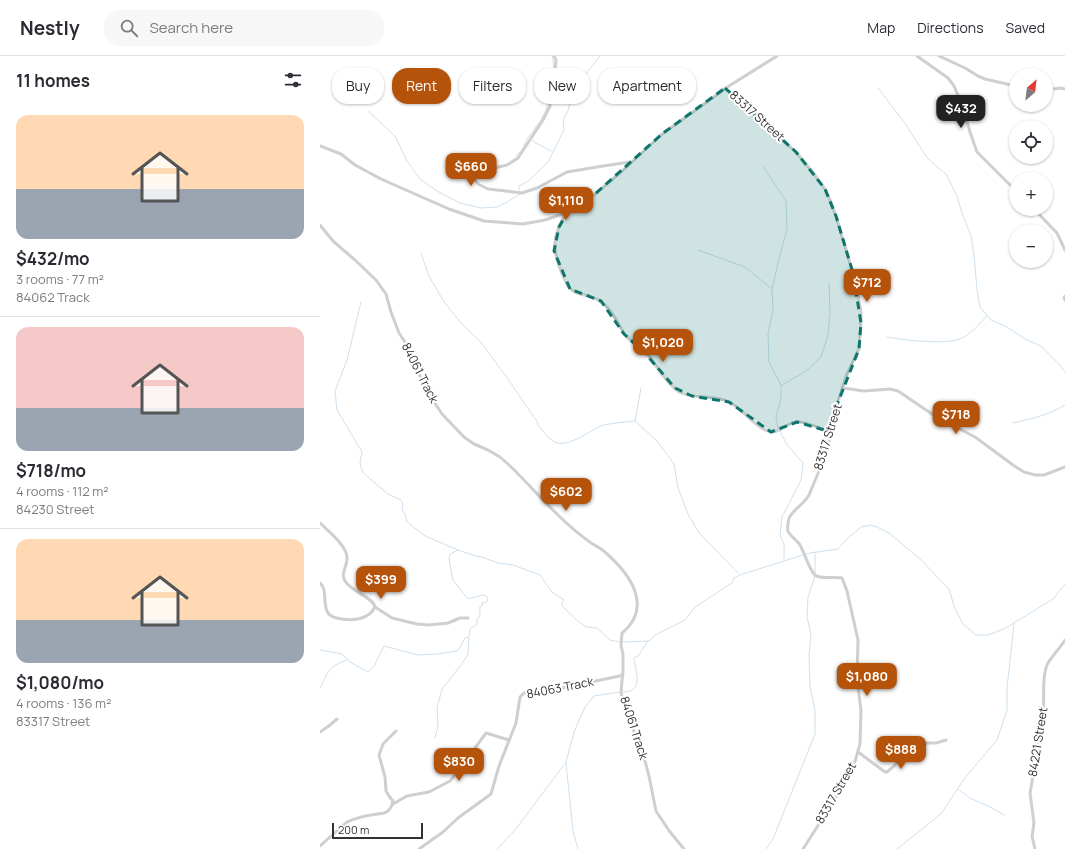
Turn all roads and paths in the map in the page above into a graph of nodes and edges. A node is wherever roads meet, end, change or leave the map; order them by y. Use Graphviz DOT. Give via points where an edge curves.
graph roads {
  1 [pos="554,56"];
  2 [pos="777,56"];
  3 [pos="917,56"];
  4 [pos="939,56"];
  5 [pos="1009,85"];
  6 [pos="725,88"];
  7 [pos="1053,89"];
  8 [pos="1065,89"];
  9 [pos="320,146"];
  10 [pos="631,162"];
  11 [pos="1009,184"];
  12 [pos="567,212"];
  13 [pos="1041,216"];
  14 [pos="320,225"];
  15 [pos="1065,250"];
  16 [pos="1065,296"];
  17 [pos="1065,300"];
  18 [pos="843,388"];
  19 [pos="831,432"];
  20 [pos="1065,467"];
  21 [pos="320,523"];
  22 [pos="320,583"];
  23 [pos="375,608"];
  24 [pos="468,618"];
  25 [pos="1065,640"];
  26 [pos="623,675"];
  27 [pos="337,719"];
  28 [pos="396,731"];
  29 [pos="320,732"];
  30 [pos="509,740"];
  31 [pos="946,740"];
  32 [pos="858,752"];
  33 [pos="393,804"];
  34 [pos="320,846"];
  35 [pos="419,849"];
  36 [pos="684,849"];
  37 [pos="803,849"];
  38 [pos="1035,849"];
  1 -- 10 [label="street" via="555,74 550,106 543,120 518,158 506,165 475,174 475,180 488,189 522,193 567,172"];
  2 -- 6 [label="street"];
  3 -- 11 [label="street" via="948,78 954,86 977,152"];
  4 -- 5 [label="street" via="985,79"];
  6 -- 10 [label="street" via="662,134"];
  6 -- 18 [label="street, 83317 Street" via="796,152 825,189 831,202 853,273 861,312 859,349"];
  7 -- 8 [label="street"];
  9 -- 12 [label="street" via="341,154 381,179 449,209 484,221 523,224"];
  10 -- 12 [label="street" via="595,194"];
  12 -- 19 [label="street" via="558,231 554,251 570,289 601,301 629,340 644,352 675,388 692,396 729,402 771,432 797,422"];
  13 -- 15 [label="street" via="1057,233"];
  14 -- 26 [label="street, 84061 Track" via="333,241 376,280 386,294 399,333 407,345 425,388 442,414 464,437 509,464 558,516 605,552 624,572 632,584 637,607 632,623 622,633"];
  16 -- 17 [label="street"];
  18 -- 19 [label="street, 83317 Street"];
  18 -- 20 [label="street" via="898,391 935,416 975,437 1024,472 1044,475"];
  19 -- 32 [label="street, 83317 Street" via="826,454 809,495 790,516 788,531 800,544 814,575 819,578 842,578 847,591 858,640 857,679 861,710"];
  21 -- 23 [label="street" via="344,548 347,562 343,577 346,583 372,601"];
  22 -- 23 [label="street" via="324,590 326,611 334,618 358,619 370,615"];
  23 -- 24 [label="street" via="392,618 417,624 448,623"];
  25 -- 38 [label="street, 84221 Street" via="1047,664 1046,670 1043,720 1030,793"];
  26 -- 30 [label="street, 84063 Track" via="524,693 520,697 516,723"];
  26 -- 36 [label="street, 84061 Track" via="624,704 645,761 656,811"];
  27 -- 29 [label="street"];
  28 -- 33 [label="street" via="383,744 379,754 386,791"];
  30 -- 33 [label="street" via="486,733 447,783 429,792 407,796"];
  30 -- 35 [label="street, 84063 Track" via="491,794"];
  31 -- 32 [label="street" via="911,746 887,772"];
  32 -- 37 [label="street, 83317 Street" via="854,765 835,799"];
  33 -- 34 [label="street" via="384,813 347,822"];
}
